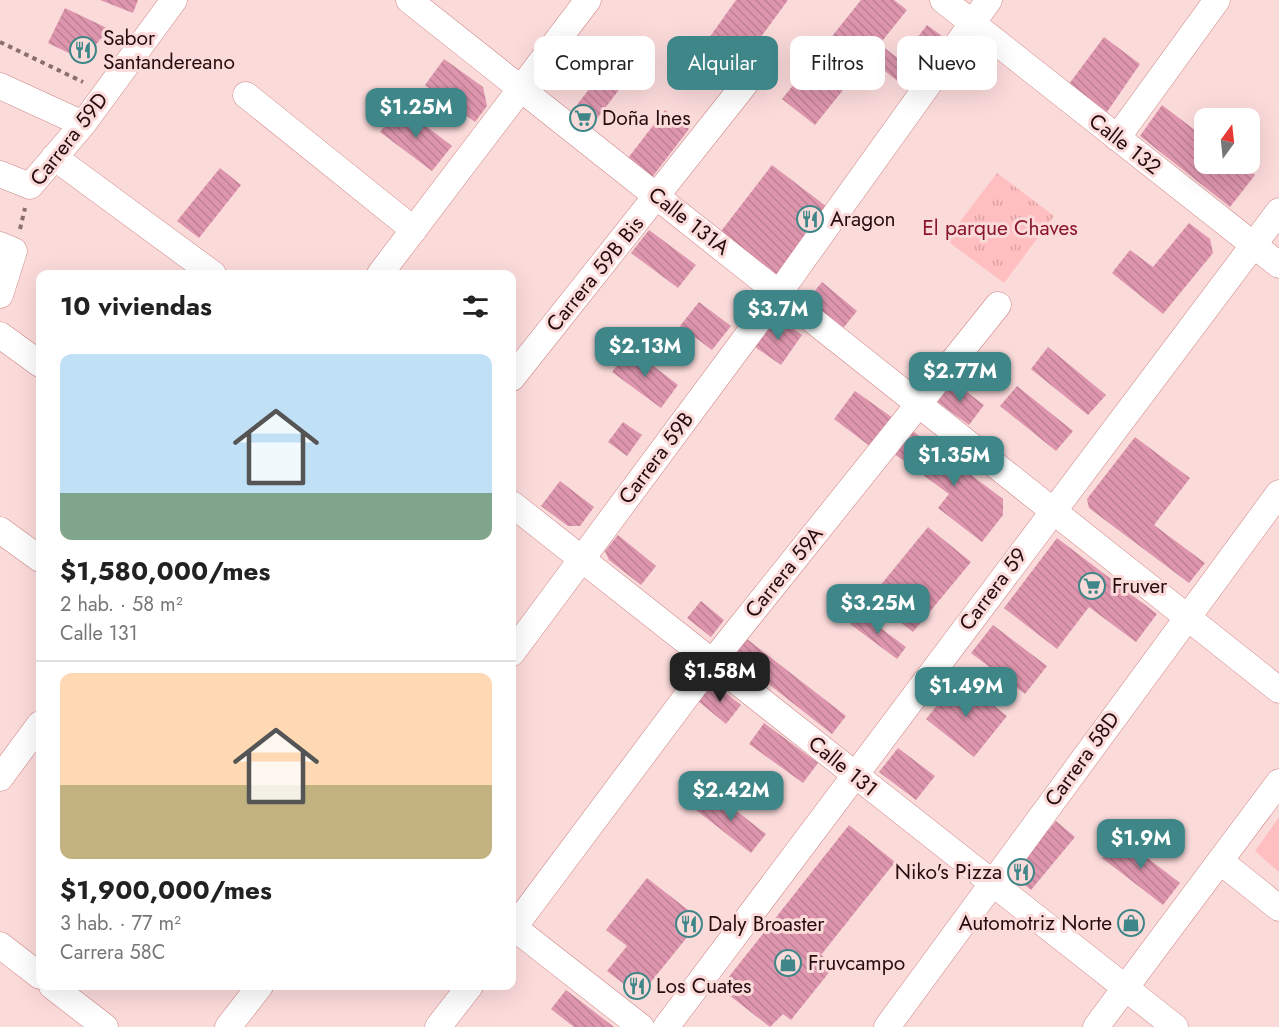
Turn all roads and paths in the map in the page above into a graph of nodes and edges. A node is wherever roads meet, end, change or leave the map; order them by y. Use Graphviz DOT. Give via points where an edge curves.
graph roads {
  1 [pos="174,0"];
  2 [pos="409,0"];
  3 [pos="588,0"];
  4 [pos="943,0"];
  5 [pos="989,0"];
  6 [pos="1217,0"];
  7 [pos="972,23"];
  8 [pos="0,42"];
  9 [pos="0,86"];
  10 [pos="521,89"];
  11 [pos="740,90"];
  12 [pos="105,93"];
  13 [pos="246,95"];
  14 [pos="83,123"];
  15 [pos="1117,138"];
  16 [pos="54,157"];
  17 [pos="0,174"];
  18 [pos="30,186"];
  19 [pos="657,196"];
  20 [pos="1279,211"];
  21 [pos="414,230"];
  22 [pos="1253,245"];
  23 [pos="7,248"];
  24 [pos="1279,265"];
  25 [pos="208,270"];
  26 [pos="383,270"];
  27 [pos="779,293"];
  28 [pos="0,295"];
  29 [pos="998,305"];
  30 [pos="0,335"];
  31 [pos="36,361"];
  32 [pos="516,373"];
  33 [pos="919,404"];
  34 [pos="1279,493"];
  35 [pos="516,507"];
  36 [pos="1053,509"];
  37 [pos="0,530"];
  38 [pos="36,556"];
  39 [pos="582,558"];
  40 [pos="1188,617"];
  41 [pos="516,648"];
  42 [pos="713,661"];
  43 [pos="1279,690"];
  44 [pos="36,729"];
  45 [pos="854,775"];
  46 [pos="0,778"];
  47 [pos="1279,782"];
  48 [pos="1220,861"];
  49 [pos="991,883"];
  50 [pos="1279,908"];
  51 [pos="516,923"];
  52 [pos="516,931"];
  53 [pos="0,945"];
  54 [pos="36,973"];
  55 [pos="1126,987"];
  56 [pos="59,990"];
  57 [pos="257,990"];
  58 [pos="467,990"];
  59 [pos="105,1027"];
  60 [pos="228,1027"];
  61 [pos="438,1027"];
  62 [pos="641,1027"];
  63 [pos="666,1027"];
  64 [pos="887,1027"];
  65 [pos="1096,1027"];
  66 [pos="1175,1027"];
  1 -- 12 [label="street, Carrera 59D"];
  2 -- 10 [label="street, Calle 131A"];
  3 -- 10 [label="street"];
  4 -- 7 [label="street, Calle 132"];
  5 -- 7 [label="street, Carrera 59B"];
  6 -- 15 [label="street"];
  7 -- 15 [label="street, Calle 132"];
  7 -- 27 [label="street, Carrera 59B"];
  8 -- 12 [label="path"];
  9 -- 14 [label="street"];
  10 -- 19 [label="street, Calle 131A"];
  10 -- 21 [label="street"];
  11 -- 19 [label="street, Carrera 59B Bis"];
  12 -- 14 [label="street, Carrera 59D"];
  13 -- 21 [label="street"];
  14 -- 16 [label="street, Carrera 59D"];
  15 -- 22 [label="street, Calle 132"];
  16 -- 18 [label="street, Carrera 59D"];
  16 -- 25 [label="street"];
  17 -- 18 [label="street"];
  18 -- 23 [label="path, Carrera 59D"];
  19 -- 27 [label="street, Calle 131A"];
  19 -- 32 [label="street, Carrera 59B Bis"];
  20 -- 22 [label="street, Carrera 59"];
  21 -- 26 [label="street"];
  22 -- 24 [label="street, Calle 132"];
  22 -- 36 [label="street, Carrera 59"];
  23 -- 28 [label="street"];
  27 -- 33 [label="street, Calle 131A"];
  27 -- 39 [label="street, Carrera 59B"];
  29 -- 33 [label="street, Carrera 59A"];
  30 -- 31 [label="street"];
  33 -- 36 [label="street, Calle 131A"];
  33 -- 42 [label="street, Carrera 59A"];
  34 -- 40 [label="street, Carrera 58D"];
  35 -- 39 [label="street, Calle 131"];
  36 -- 40 [label="street, Calle 131A"];
  36 -- 45 [label="street, Carrera 59"];
  37 -- 38 [label="street"];
  39 -- 41 [label="street, Carrera 59B"];
  39 -- 42 [label="street, Calle 131"];
  40 -- 43 [label="street, Calle 131A"];
  40 -- 49 [label="street, Carrera 58D"];
  42 -- 45 [label="street, Calle 131"];
  42 -- 51 [label="street, Carrera 59A"];
  44 -- 46 [label="street"];
  45 -- 49 [label="street, Calle 131"];
  45 -- 63 [label="street, Carrera 59"];
  47 -- 48 [label="street"];
  48 -- 50 [label="street"];
  48 -- 55 [label="street"];
  49 -- 55 [label="street, Calle 131"];
  49 -- 64 [label="street, Carrera 58D"];
  52 -- 62 [label="street"];
  53 -- 54 [label="street"];
  55 -- 65 [label="street"];
  55 -- 66 [label="street, Calle 131"];
  56 -- 59 [label="street"];
  57 -- 60 [label="street"];
  58 -- 61 [label="street"];
}
